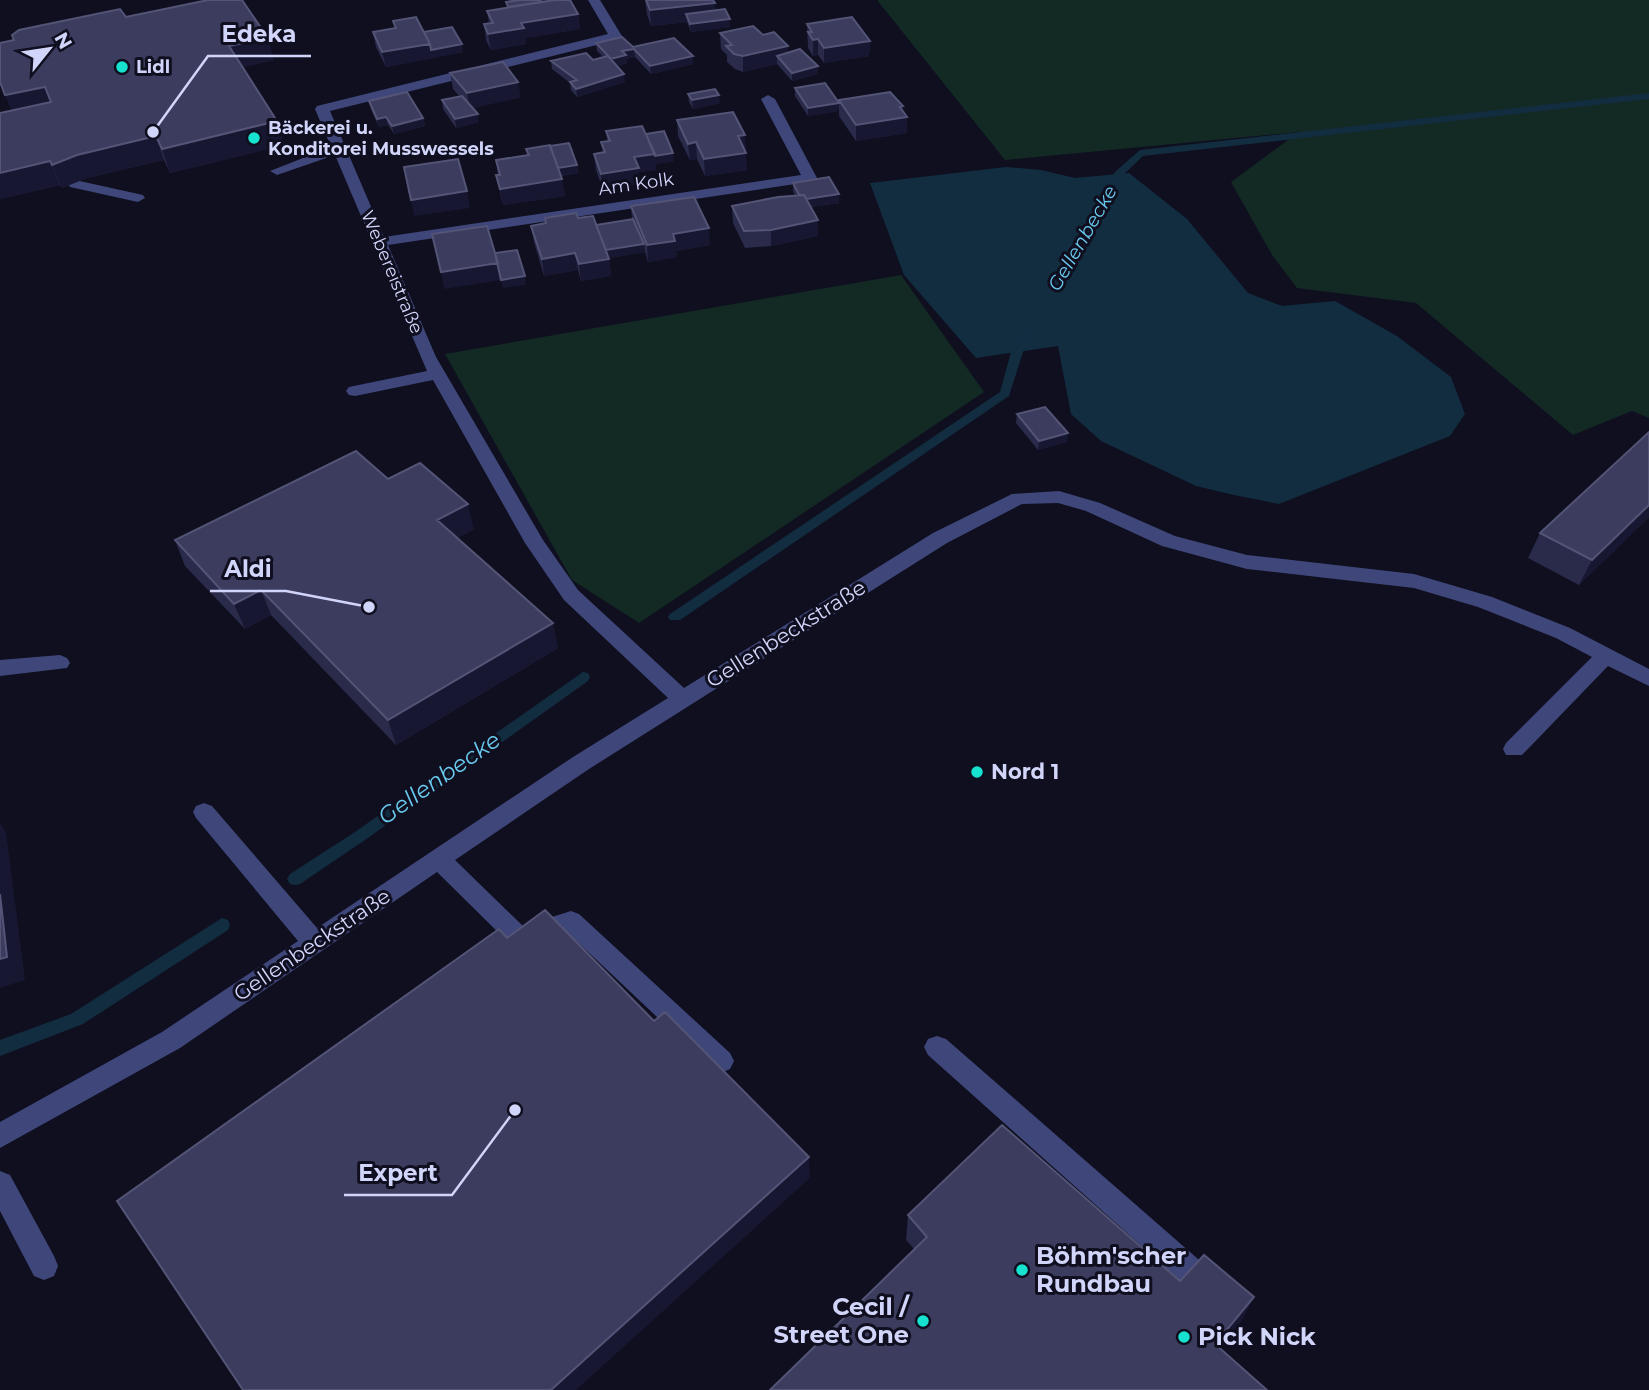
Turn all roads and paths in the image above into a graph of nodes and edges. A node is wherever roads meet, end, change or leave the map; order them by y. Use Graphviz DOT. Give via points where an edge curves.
graph roads {
  1 [pos="594,0"];
  2 [pos="768,99"];
  3 [pos="339,149"];
  4 [pos="277,170"];
  5 [pos="75,184"];
  6 [pos="138,198"];
  7 [pos="379,242"];
  8 [pos="437,374"];
  9 [pos="355,391"];
  10 [pos="1605,656"];
  11 [pos="60,663"];
  12 [pos="0,668"];
  13 [pos="1649,678"];
  14 [pos="683,699"];
  15 [pos="1514,749"];
  16 [pos="204,812"];
  17 [pos="439,859"];
  18 [pos="314,942"];
  19 [pos="937,1047"];
  20 [pos="721,1060"];
  21 [pos="0,1136"];
  22 [pos="0,1184"];
  23 [pos="44,1266"];
  24 [pos="1227,1303"];
  1 -- 3 [label="street, Webereistraße" via="616,36 322,109"];
  2 -- 7 [label="street, Am Kolk" via="810,178"];
  3 -- 4 [label="street"];
  3 -- 7 [label="street, Webereistraße"];
  5 -- 6 [label="street"];
  7 -- 8 [label="street, Webereistraße"];
  8 -- 9 [label="street"];
  8 -- 14 [label="street, Webereistraße" via="535,543 572,595"];
  10 -- 13 [label="street, Gellenbeckstraße"];
  10 -- 14 [label="street, Gellenbeckstraße" via="1563,633 1485,602 1414,581 1247,562 1169,541 1059,497 1019,498 940,538"];
  10 -- 15 [label="street"];
  11 -- 12 [label="street"];
  14 -- 17 [label="street, Gellenbeckstraße"];
  16 -- 18 [label="street"];
  17 -- 18 [label="street, Gellenbeckstraße"];
  17 -- 20 [label="street" via="519,938 571,921"];
  18 -- 21 [label="street, Gellenbeckstraße" via="171,1040"];
  19 -- 24 [label="street"];
  22 -- 23 [label="street"];
}
